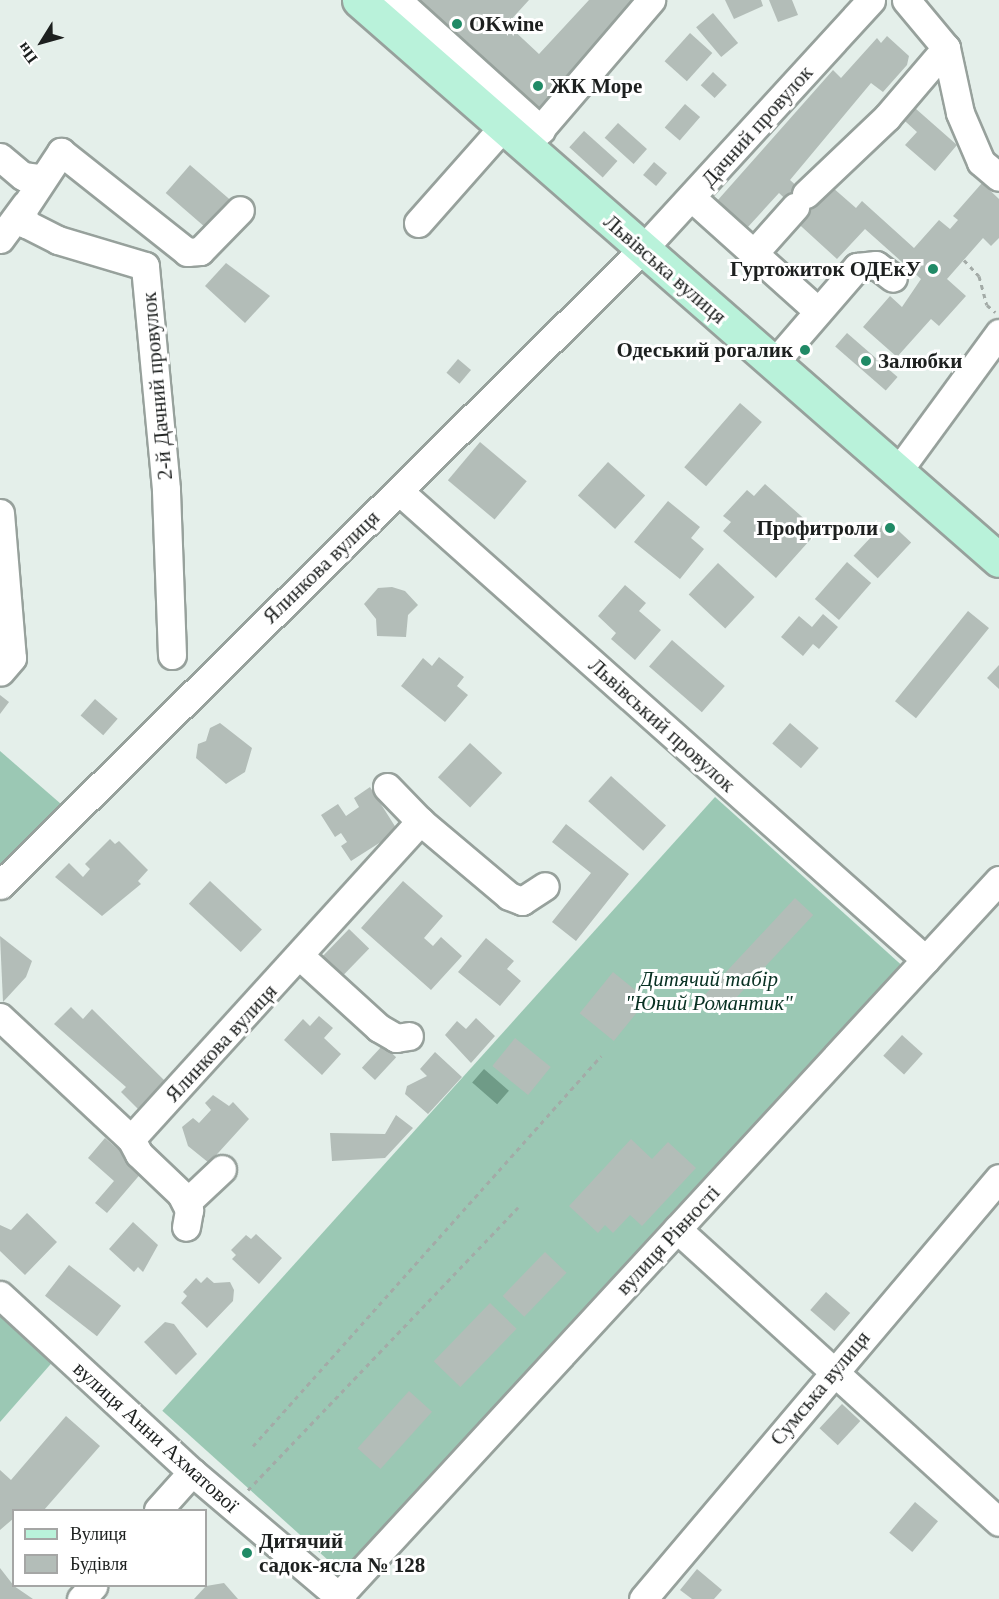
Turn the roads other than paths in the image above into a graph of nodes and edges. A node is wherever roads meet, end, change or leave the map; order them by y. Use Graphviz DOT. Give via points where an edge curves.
graph roads {
  1 [pos="359,0"];
  2 [pos="397,0"];
  3 [pos="651,0"];
  4 [pos="871,0"];
  5 [pos="906,0"];
  6 [pos="946,48"];
  7 [pos="523,135"];
  8 [pos="0,157"];
  9 [pos="999,177"];
  10 [pos="40,178"];
  11 [pos="692,198"];
  12 [pos="25,205"];
  13 [pos="240,210"];
  14 [pos="418,223"];
  15 [pos="0,239"];
  16 [pos="642,250"];
  17 [pos="754,253"];
  18 [pos="893,278"];
  19 [pos="818,310"];
  20 [pos="999,333"];
  21 [pos="774,363"];
  22 [pos="898,471"];
  23 [pos="399,491"];
  24 [pos="0,513"];
  25 [pos="999,560"];
  26 [pos="172,655"];
  27 [pos="0,672"];
  28 [pos="387,787"];
  29 [pos="420,821"];
  30 [pos="999,880"];
  31 [pos="0,885"];
  32 [pos="545,886"];
  33 [pos="300,957"];
  34 [pos="926,960"];
  35 [pos="0,1017"];
  36 [pos="409,1036"];
  37 [pos="131,1139"];
  38 [pos="222,1169"];
  39 [pos="999,1178"];
  40 [pos="677,1229"];
  41 [pos="0,1295"];
  42 [pos="833,1373"];
  43 [pos="192,1472"];
  44 [pos="160,1509"];
  45 [pos="999,1522"];
  46 [pos="92,1587"];
  47 [pos="339,1598"];
  48 [pos="81,1599"];
  49 [pos="644,1599"];
  1 -- 7 [label="main road, Львівська вулиця"];
  2 -- 7 [label="street"];
  3 -- 7 [label="street"];
  4 -- 11 [label="street, Дачний провулок"];
  5 -- 6 [label="street"];
  6 -- 9 [label="street" via="960,113 981,162"];
  6 -- 17 [label="street" via="887,117 800,200"];
  7 -- 14 [label="street"];
  7 -- 16 [label="main road, Львівська вулиця"];
  8 -- 10 [label="street" via="23,176"];
  10 -- 12 [label="street"];
  10 -- 13 [label="street" via="65,152 194,254"];
  11 -- 16 [label="street, Дачний провулок"];
  11 -- 17 [label="street"];
  12 -- 15 [label="street"];
  12 -- 26 [label="street, 2-й Дачний провулок" via="22,217 35,230 145,266 166,489"];
  16 -- 21 [label="main road, Львівська вулиця"];
  16 -- 23 [label="street, Ялинкова вулиця"];
  17 -- 19 [label="street"];
  18 -- 19 [label="street" via="865,264"];
  19 -- 21 [label="street"];
  20 -- 22 [label="street"];
  21 -- 22 [label="main road, Львівська вулиця"];
  22 -- 25 [label="main road, Львівська вулиця"];
  23 -- 31 [label="street, Ялинкова вулиця"];
  23 -- 34 [label="street, Львівський провулок"];
  24 -- 27 [label="street" via="12,658"];
  28 -- 29 [label="street"];
  29 -- 32 [label="street" via="509,896 522,901"];
  29 -- 33 [label="street, Ялинкова вулиця"];
  30 -- 34 [label="street, вулиця Рівності"];
  33 -- 36 [label="street" via="379,1028 396,1038"];
  33 -- 37 [label="street, Ялинкова вулиця"];
  34 -- 40 [label="street, вулиця Рівності"];
  35 -- 37 [label="street"];
  37 -- 38 [label="street" via="186,1214"];
  39 -- 42 [label="street, Сумська вулиця"];
  40 -- 42 [label="street"];
  40 -- 47 [label="street, вулиця Рівності"];
  41 -- 43 [label="street, вулиця Анни Ахматової"];
  42 -- 45 [label="street"];
  42 -- 49 [label="street, Сумська вулиця"];
  43 -- 44 [label="street"];
  43 -- 47 [label="street, вулиця Анни Ахматової"];
  46 -- 48 [label="street"];
}
